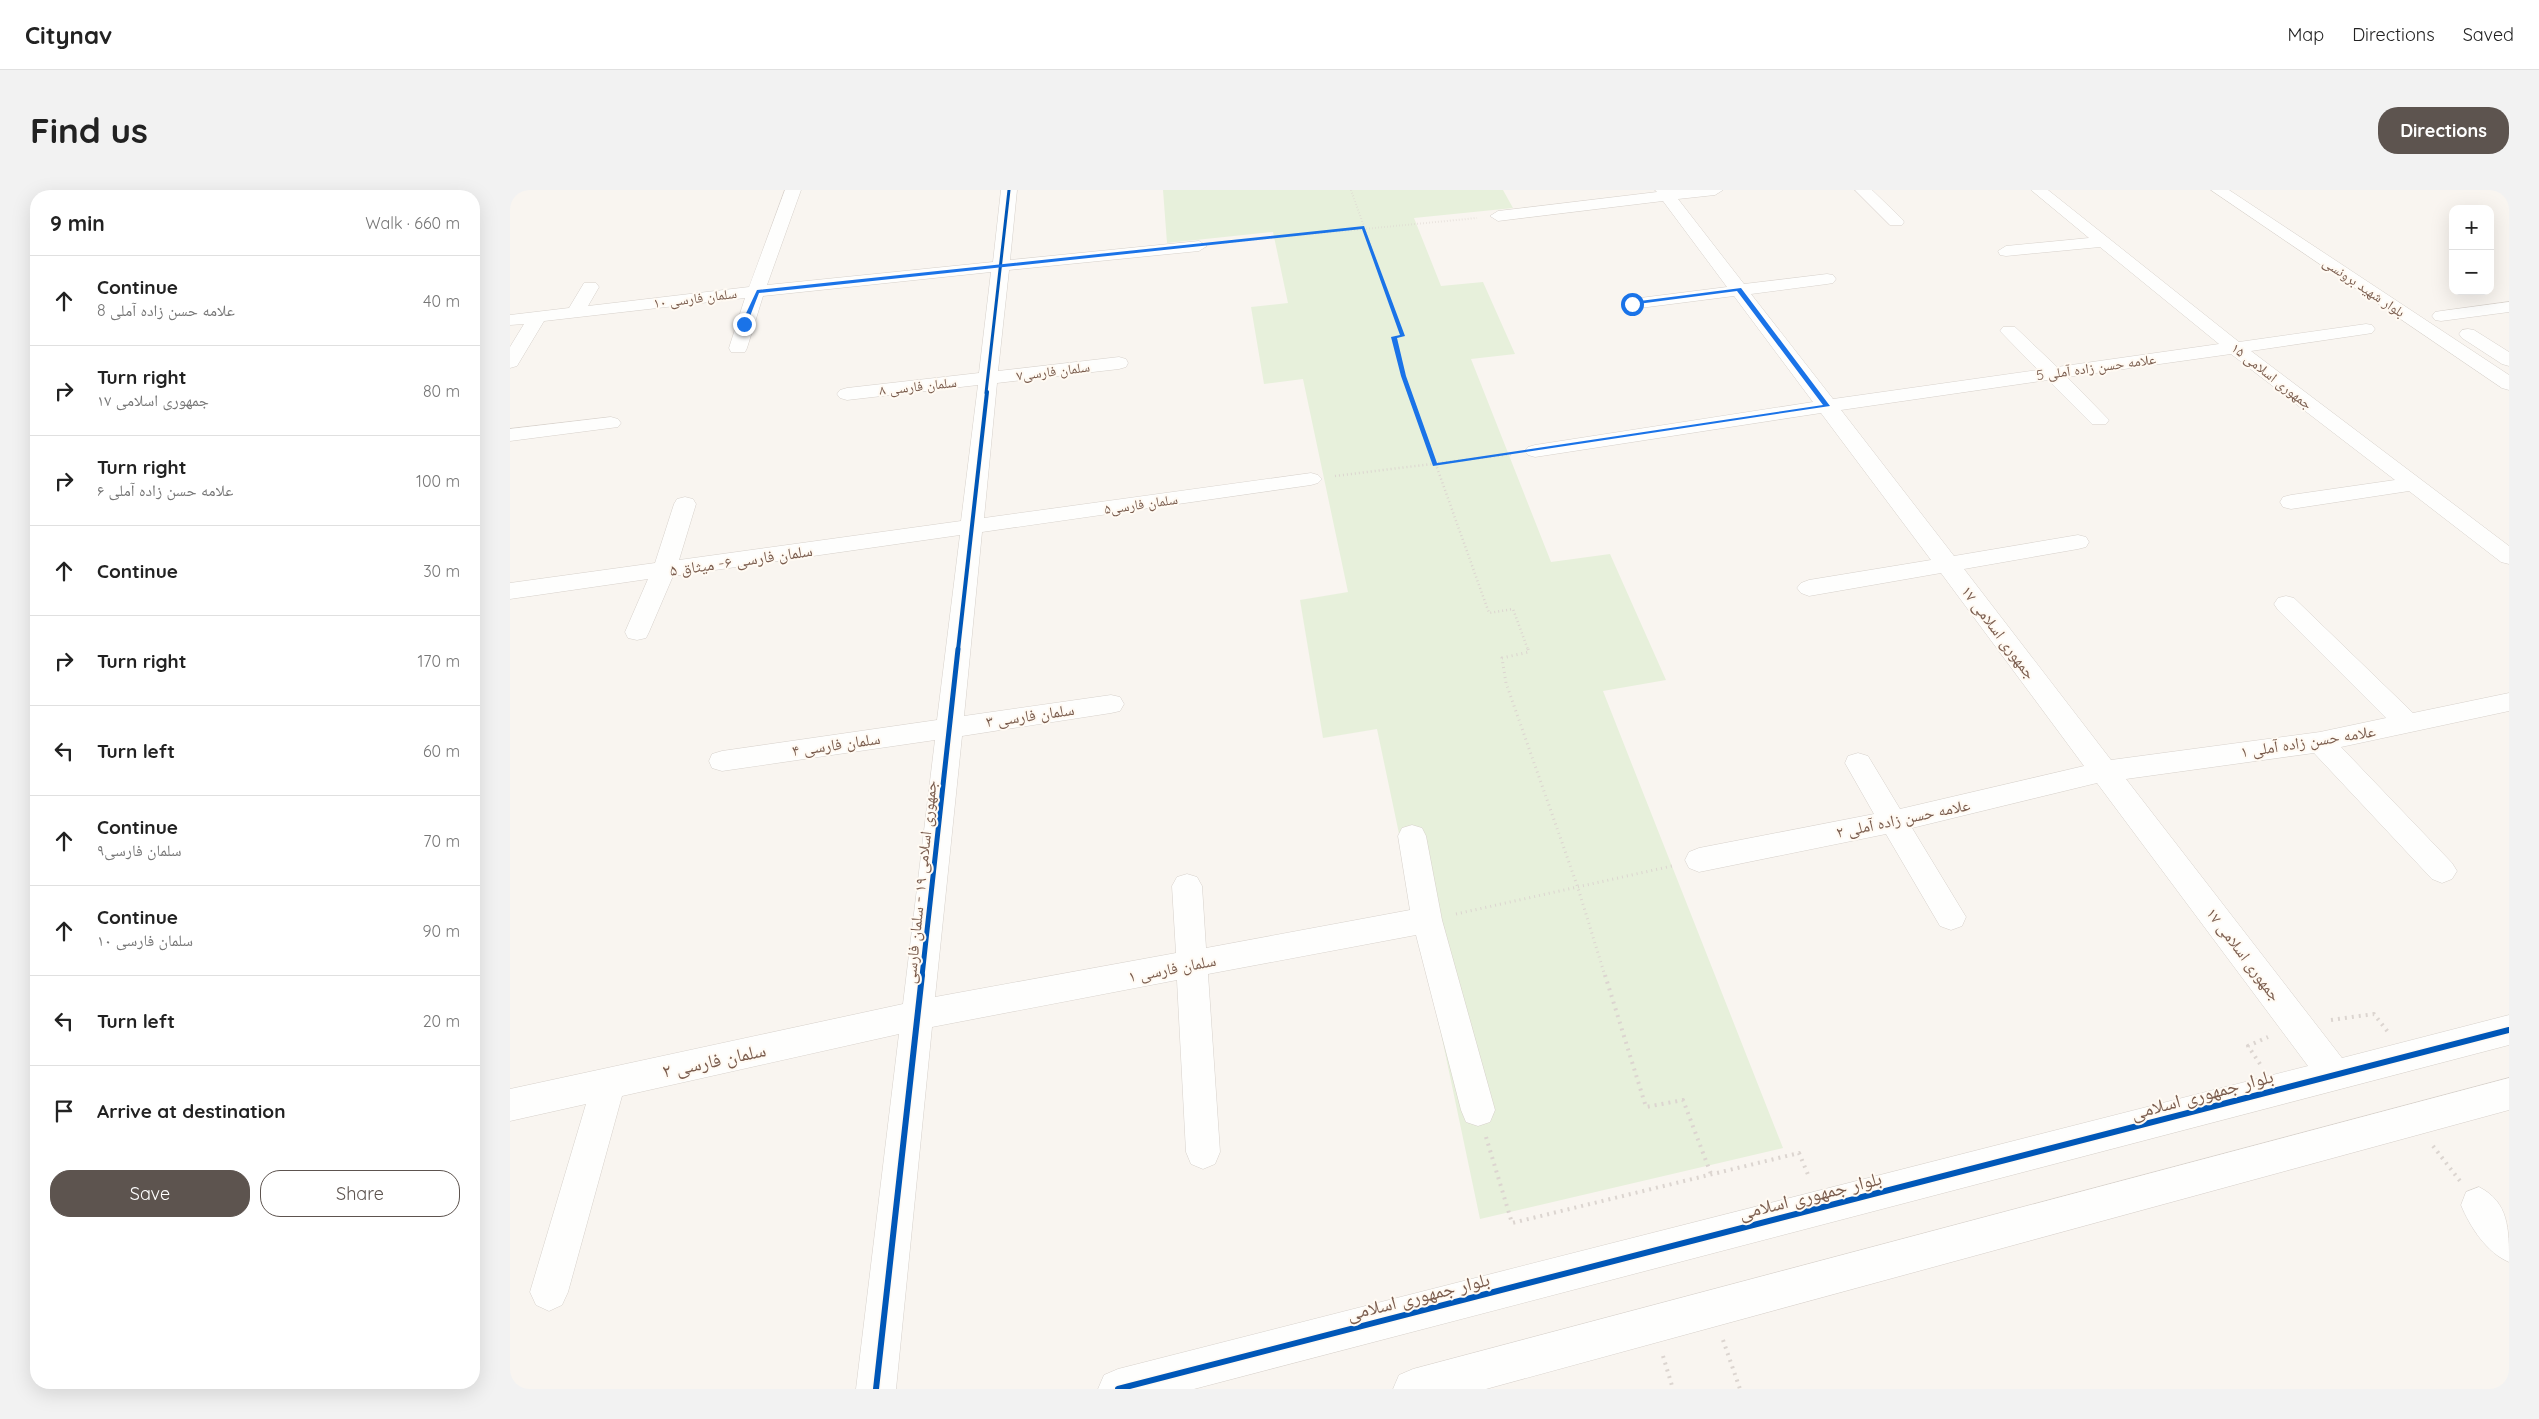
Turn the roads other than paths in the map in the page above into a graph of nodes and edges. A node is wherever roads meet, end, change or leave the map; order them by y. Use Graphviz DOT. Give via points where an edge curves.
graph roads {
  1 [pos="793,190"];
  2 [pos="1009,190"];
  3 [pos="1715,190"];
  4 [pos="1863,190"];
  5 [pos="2039,190"];
  6 [pos="2219,190"];
  7 [pos="2248,190"];
  8 [pos="1665,193"];
  9 [pos="1498,216"];
  10 [pos="1896,222"];
  11 [pos="2296,222"];
  12 [pos="2104,242"];
  13 [pos="1199,246"];
  14 [pos="2006,251"];
  15 [pos="1000,267"];
  16 [pos="1827,279"];
  17 [pos="590,287"];
  18 [pos="1739,290"];
  19 [pos="757,291"];
  20 [pos="1632,304"];
  21 [pos="2425,306"];
  22 [pos="2509,307"];
  23 [pos="575,312"];
  24 [pos="538,316"];
  25 [pos="2441,316"];
  26 [pos="510,320"];
  27 [pos="2366,328"];
  28 [pos="2009,331"];
  29 [pos="738,348"];
  30 [pos="2234,348"];
  31 [pos="2509,360"];
  32 [pos="510,362"];
  33 [pos="1118,363"];
  34 [pos="2053,374"];
  35 [pos="988,378"];
  36 [pos="2509,384"];
  37 [pos="847,394"];
  38 [pos="1827,406"];
  39 [pos="2099,420"];
  40 [pos="611,423"];
  41 [pos="510,436"];
  42 [pos="1535,451"];
  43 [pos="1311,479"];
  44 [pos="2413,484"];
  45 [pos="2291,502"];
  46 [pos="685,504"];
  47 [pos="972,528"];
  48 [pos="2078,542"];
  49 [pos="2509,557"];
  50 [pos="1948,564"];
  51 [pos="664,570"];
  52 [pos="1809,588"];
  53 [pos="510,591"];
  54 [pos="2286,604"];
  55 [pos="637,632"];
  56 [pos="1111,704"];
  57 [pos="2503,709"];
  58 [pos="2408,724"];
  59 [pos="950,727"];
  60 [pos="2320,742"];
  61 [pos="722,761"];
  62 [pos="1858,763"];
  63 [pos="2105,771"];
  64 [pos="1892,822"];
  65 [pos="1412,836"];
  66 [pos="1699,860"];
  67 [pos="2442,871"];
  68 [pos="1187,886"];
  69 [pos="1951,917"];
  70 [pos="1426,920"];
  71 [pos="1190,964"];
  72 [pos="918,1016"];
  73 [pos="2509,1030"];
  74 [pos="2334,1074"];
  75 [pos="609,1083"];
  76 [pos="2509,1094"];
  77 [pos="510,1105"];
  78 [pos="1478,1110"];
  79 [pos="1203,1152"];
  80 [pos="2480,1205"];
  81 [pos="2509,1244"];
  82 [pos="549,1292"];
  83 [pos="876,1389"];
  84 [pos="1118,1389"];
  85 [pos="1413,1389"];
  1 -- 19 [label="street"];
  2 -- 15 [label="street, جمهوری اسلامی ۱۹ - سلمان فارسی"];
  3 -- 8 [label="street"];
  4 -- 10 [label="street"];
  5 -- 12 [label="street, جمهوری اسلامی ۱۵"];
  6 -- 36 [label="street, بلوار شهید برونسی"];
  7 -- 11 [label="street"];
  8 -- 9 [label="street"];
  8 -- 18 [label="street, جمهوری اسلامی ۱۷"];
  12 -- 14 [label="street"];
  12 -- 30 [label="street, جمهوری اسلامی ۱۵"];
  13 -- 15 [label="street, سلمان فارسی ۱۰"];
  15 -- 19 [label="street, سلمان فارسی ۱۰"];
  15 -- 35 [label="street, جمهوری اسلامی ۱۹ - سلمان فارسی"];
  16 -- 18 [label="street"];
  17 -- 23 [label="street"];
  18 -- 20 [label="street"];
  18 -- 38 [label="street, جمهوری اسلامی ۱۷"];
  19 -- 23 [label="street, سلمان فارسی ۱۰"];
  19 -- 29 [label="street"];
  21 -- 25 [label="street, بلوار شهید برونسی"];
  22 -- 25 [label="street"];
  23 -- 24 [label="street, سلمان فارسی ۱۰"];
  24 -- 26 [label="street, سلمان فارسی ۱۰"];
  24 -- 32 [label="street"];
  25 -- 31 [label="street, بلوار شهید برونسی"];
  27 -- 30 [label="street, علامه حسن زاده آملی 5"];
  28 -- 34 [label="street"];
  30 -- 34 [label="street, علامه حسن زاده آملی 5"];
  30 -- 44 [label="street, جمهوری اسلامی ۱۵"];
  33 -- 35 [label="street, سلمان فارسی۷"];
  34 -- 38 [label="street, علامه حسن زاده آملی 5"];
  34 -- 39 [label="street"];
  35 -- 37 [label="street, سلمان فارسی ۸"];
  35 -- 47 [label="street, جمهوری اسلامی ۱۹ - سلمان فارسی"];
  38 -- 42 [label="street, علامه حسن زاده آملی 5"];
  38 -- 50 [label="street, جمهوری اسلامی ۱۷"];
  40 -- 41 [label="street"];
  43 -- 47 [label="street, سلمان فارسی۵"];
  44 -- 45 [label="street"];
  44 -- 49 [label="street, جمهوری اسلامی ۱۵"];
  46 -- 51 [label="street"];
  47 -- 51 [label="street, سلمان فارسی ۶- میثاق ۵"];
  47 -- 59 [label="street, جمهوری اسلامی ۱۹ - سلمان فارسی"];
  48 -- 50 [label="street"];
  50 -- 52 [label="street"];
  50 -- 63 [label="street, جمهوری اسلامی ۱۷"];
  51 -- 53 [label="street, سلمان فارسی ۶- میثاق ۵"];
  51 -- 55 [label="street"];
  54 -- 58 [label="street"];
  56 -- 59 [label="street, سلمان فارسی ۳"];
  57 -- 58 [label="street, علامه حسن زاده آملی ۱"];
  58 -- 60 [label="street, علامه حسن زاده آملی ۱"];
  59 -- 61 [label="street, سلمان فارسی ۴"];
  59 -- 72 [label="street, جمهوری اسلامی ۱۹ - سلمان فارسی"];
  60 -- 63 [label="street, علامه حسن زاده آملی ۱"];
  60 -- 67 [label="street"];
  62 -- 64 [label="street"];
  63 -- 64 [label="street, علامه حسن زاده آملی ۲"];
  63 -- 74 [label="street, جمهوری اسلامی ۱۷"];
  64 -- 66 [label="street, علامه حسن زاده آملی ۲"];
  64 -- 69 [label="street"];
  65 -- 70 [label="street"];
  68 -- 71 [label="street"];
  70 -- 71 [label="street, سلمان فارسی ۱"];
  70 -- 78 [label="street"];
  71 -- 72 [label="street, سلمان فارسی ۱"];
  71 -- 79 [label="street"];
  72 -- 75 [label="street, سلمان فارسی ۲"];
  72 -- 83 [label="street, جمهوری اسلامی ۱۹ - سلمان فارسی"];
  73 -- 74 [label="street, بلوار جمهوری اسلامی"];
  74 -- 84 [label="street, بلوار جمهوری اسلامی"];
  75 -- 77 [label="street, سلمان فارسی ۲"];
  75 -- 82 [label="street"];
  76 -- 85 [label="street"];
  80 -- 81 [label="street"];
}
